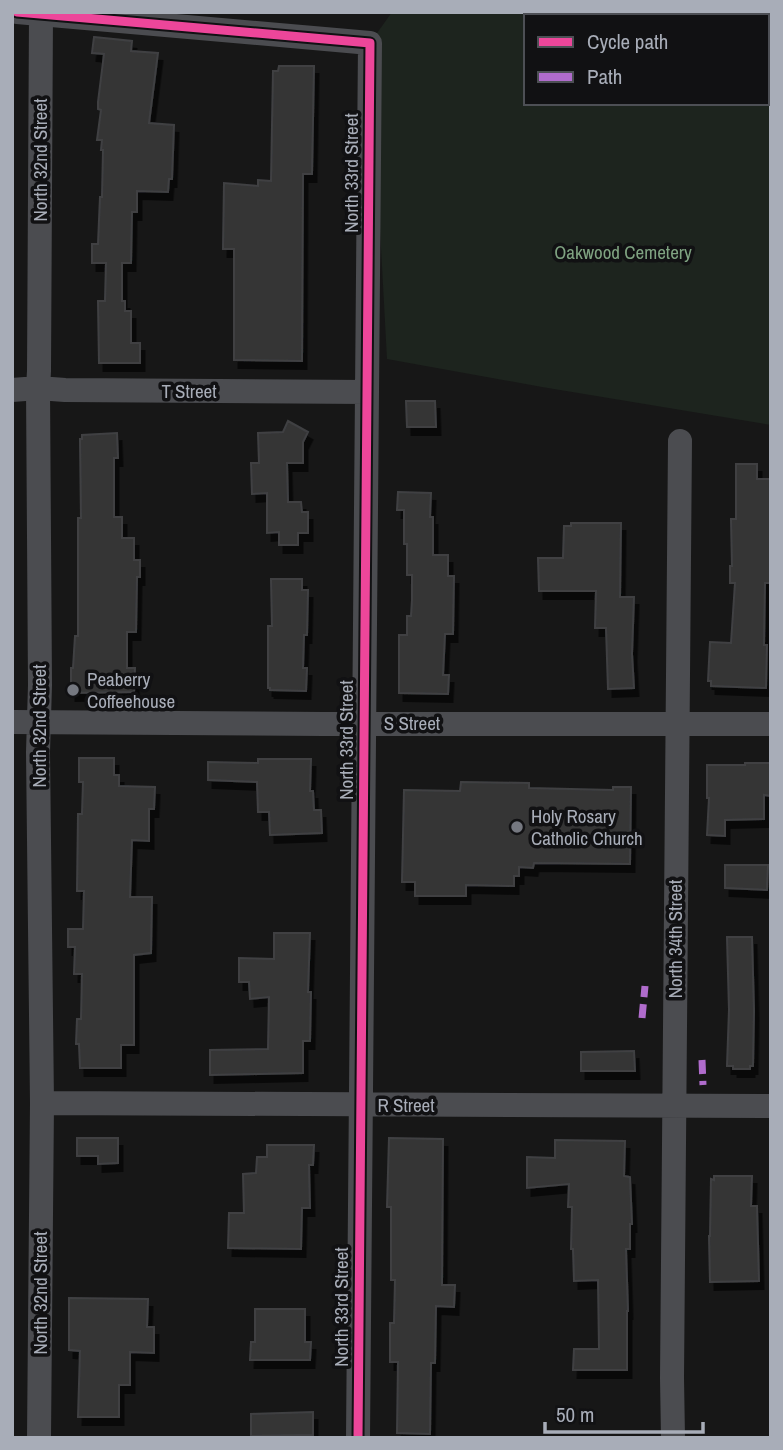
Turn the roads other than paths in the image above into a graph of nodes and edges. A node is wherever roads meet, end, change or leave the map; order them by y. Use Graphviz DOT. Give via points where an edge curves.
graph roads {
  1 [pos="29,14"];
  2 [pos="225,21"];
  3 [pos="38,388"];
  4 [pos="12,390"];
  5 [pos="367,392"];
  6 [pos="680,441"];
  7 [pos="12,722"];
  8 [pos="38,722"];
  9 [pos="364,723"];
  10 [pos="677,723"];
  11 [pos="771,724"];
  12 [pos="42,1103"];
  13 [pos="360,1104"];
  14 [pos="674,1106"];
  15 [pos="771,1106"];
  16 [pos="39,1438"];
  17 [pos="358,1438"];
  18 [pos="673,1438"];
  1 -- 2 [label="street"];
  1 -- 3 [label="street, North 32nd Street"];
  2 -- 5 [label="street, North 33rd Street" via="370,43"];
  3 -- 4 [label="street, T Street"];
  3 -- 5 [label="street, T Street"];
  3 -- 8 [label="street, North 32nd Street"];
  5 -- 9 [label="street, North 33rd Street"];
  6 -- 10 [label="street, North 34th Street"];
  7 -- 8 [label="street, S Street"];
  8 -- 9 [label="street, S Street"];
  8 -- 12 [label="street, North 32nd Street"];
  9 -- 10 [label="street, S Street"];
  9 -- 13 [label="street, North 33rd Street"];
  10 -- 11 [label="street, S Street"];
  10 -- 14 [label="street, North 34th Street"];
  12 -- 13 [label="street, R Street"];
  12 -- 16 [label="street, North 32nd Street"];
  13 -- 14 [label="street, R Street"];
  13 -- 17 [label="street, North 33rd Street"];
  14 -- 15 [label="street, R Street"];
  14 -- 18 [label="street, North 34th Street"];
}
